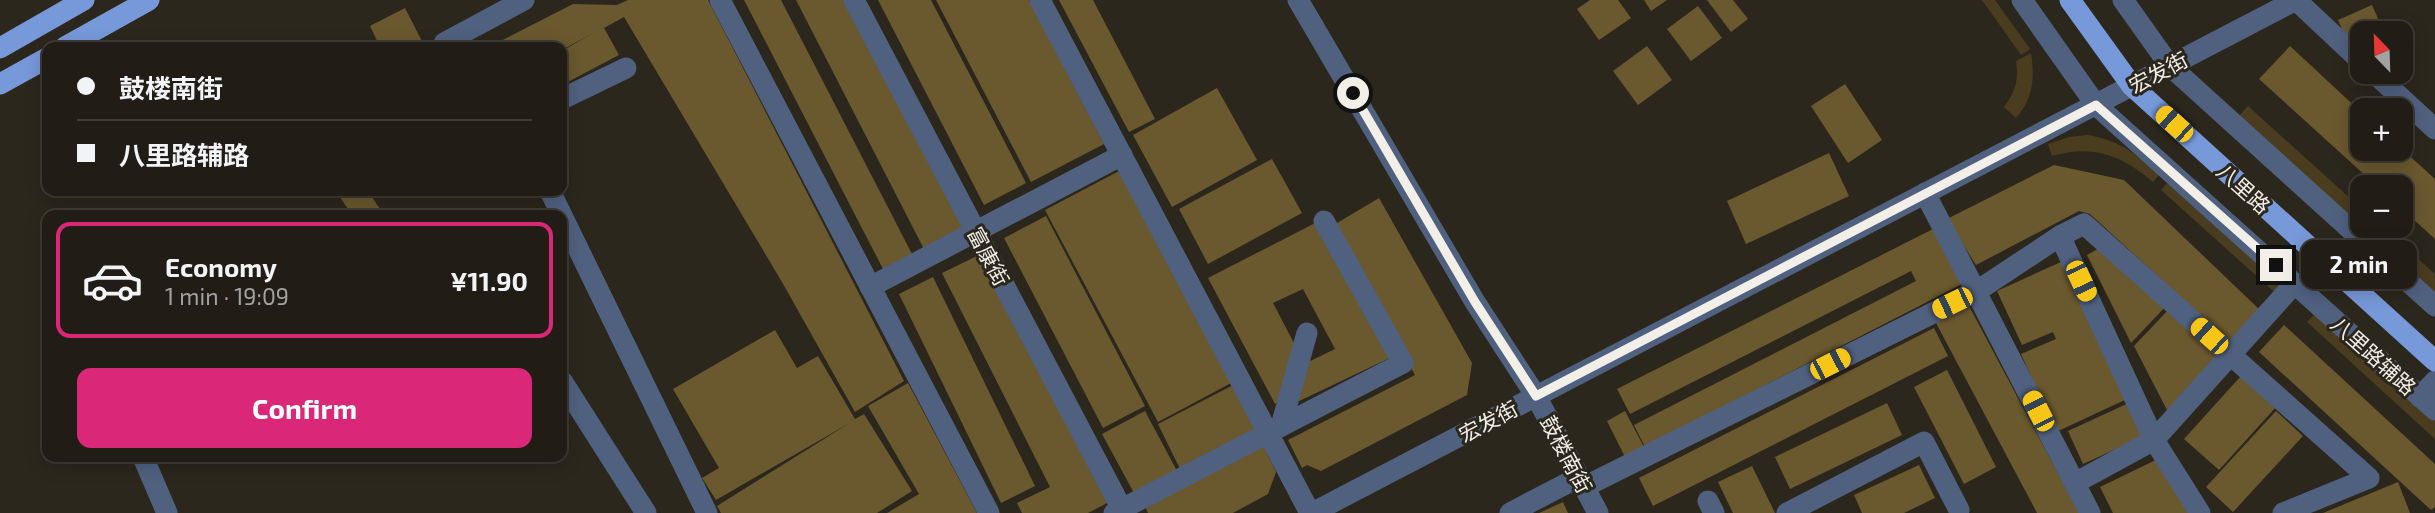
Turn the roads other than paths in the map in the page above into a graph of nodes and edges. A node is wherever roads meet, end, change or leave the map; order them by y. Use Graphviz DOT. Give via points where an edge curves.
graph roads {
  1 [pos="84,0"];
  2 [pos="149,0"];
  3 [pos="524,0"];
  4 [pos="720,0"];
  5 [pos="855,0"];
  6 [pos="1040,0"];
  7 [pos="1298,0"];
  8 [pos="2022,0"];
  9 [pos="2070,0"];
  10 [pos="2123,0"];
  11 [pos="2296,0"];
  12 [pos="74,42"];
  13 [pos="446,42"];
  14 [pos="0,48"];
  15 [pos="2350,51"];
  16 [pos="42,61"];
  17 [pos="2170,66"];
  18 [pos="626,68"];
  19 [pos="2386,84"];
  20 [pos="0,85"];
  21 [pos="2132,86"];
  22 [pos="567,97"];
  23 [pos="2096,105"];
  24 [pos="2435,129"];
  25 [pos="1122,155"];
  26 [pos="1925,193"];
  27 [pos="1324,221"];
  28 [pos="567,226"];
  29 [pos="976,231"];
  30 [pos="2060,236"];
  31 [pos="2295,283"];
  32 [pos="870,287"];
  33 [pos="1977,291"];
  34 [pos="2435,306"];
  35 [pos="1307,333"];
  36 [pos="2230,354"];
  37 [pos="2435,361"];
  38 [pos="2435,381"];
  39 [pos="567,389"];
  40 [pos="1536,396"];
  41 [pos="2428,403"];
  42 [pos="1274,429"];
  43 [pos="2154,440"];
  44 [pos="145,462"];
  45 [pos="1582,482"];
  46 [pos="2075,483"];
  47 [pos="704,512"];
  48 [pos="1120,512"];
  49 [pos="1957,512"];
  50 [pos="167,513"];
  51 [pos="646,513"];
  52 [pos="989,513"];
  53 [pos="1311,513"];
  54 [pos="1510,513"];
  55 [pos="1598,513"];
  56 [pos="1787,513"];
  57 [pos="2091,513"];
  58 [pos="2200,513"];
  59 [pos="2283,513"];
  1 -- 14 [label="main road"];
  2 -- 12 [label="main road"];
  3 -- 13 [label="street"];
  4 -- 32 [label="street"];
  5 -- 29 [label="street, 富康街"];
  6 -- 25 [label="street"];
  7 -- 40 [label="street, 鼓楼南街" via="1475,302"];
  8 -- 23 [label="street, 八里路辅路"];
  9 -- 21 [label="main road, 八里路"];
  10 -- 17 [label="street"];
  11 -- 15 [label="street"];
  11 -- 17 [label="street, 宏发街"];
  16 -- 20 [label="main road"];
  17 -- 21 [label="street, 宏发街"];
  17 -- 34 [label="street"];
  18 -- 22 [label="street"];
  19 -- 24 [label="street"];
  21 -- 23 [label="street, 宏发街"];
  21 -- 37 [label="main road, 八里路"];
  23 -- 26 [label="street, 宏发街"];
  23 -- 31 [label="street, 八里路辅路"];
  25 -- 29 [label="street"];
  25 -- 42 [label="street"];
  26 -- 33 [label="street"];
  26 -- 40 [label="street, 宏发街"];
  27 -- 42 [label="street" via="1403,363"];
  28 -- 47 [label="street"];
  29 -- 32 [label="street"];
  29 -- 48 [label="street, 富康街"];
  30 -- 33 [label="street"];
  30 -- 36 [label="street" via="2084,224"];
  30 -- 43 [label="street"];
  31 -- 36 [label="street"];
  31 -- 41 [label="street, 八里路辅路"];
  32 -- 52 [label="street"];
  33 -- 45 [label="street"];
  33 -- 46 [label="street"];
  35 -- 42 [label="street"];
  36 -- 43 [label="street"];
  36 -- 59 [label="street" via="2370,478"];
  38 -- 41 [label="street"];
  39 -- 51 [label="street"];
  40 -- 45 [label="street, 鼓楼南街"];
  40 -- 53 [label="street, 宏发街"];
  42 -- 48 [label="street"];
  42 -- 53 [label="street"];
  43 -- 46 [label="street"];
  43 -- 58 [label="street"];
  44 -- 50 [label="street"];
  45 -- 54 [label="street"];
  45 -- 55 [label="street, 鼓楼南街"];
  46 -- 57 [label="street"];
  49 -- 56 [label="street" via="1924,442"];
}
